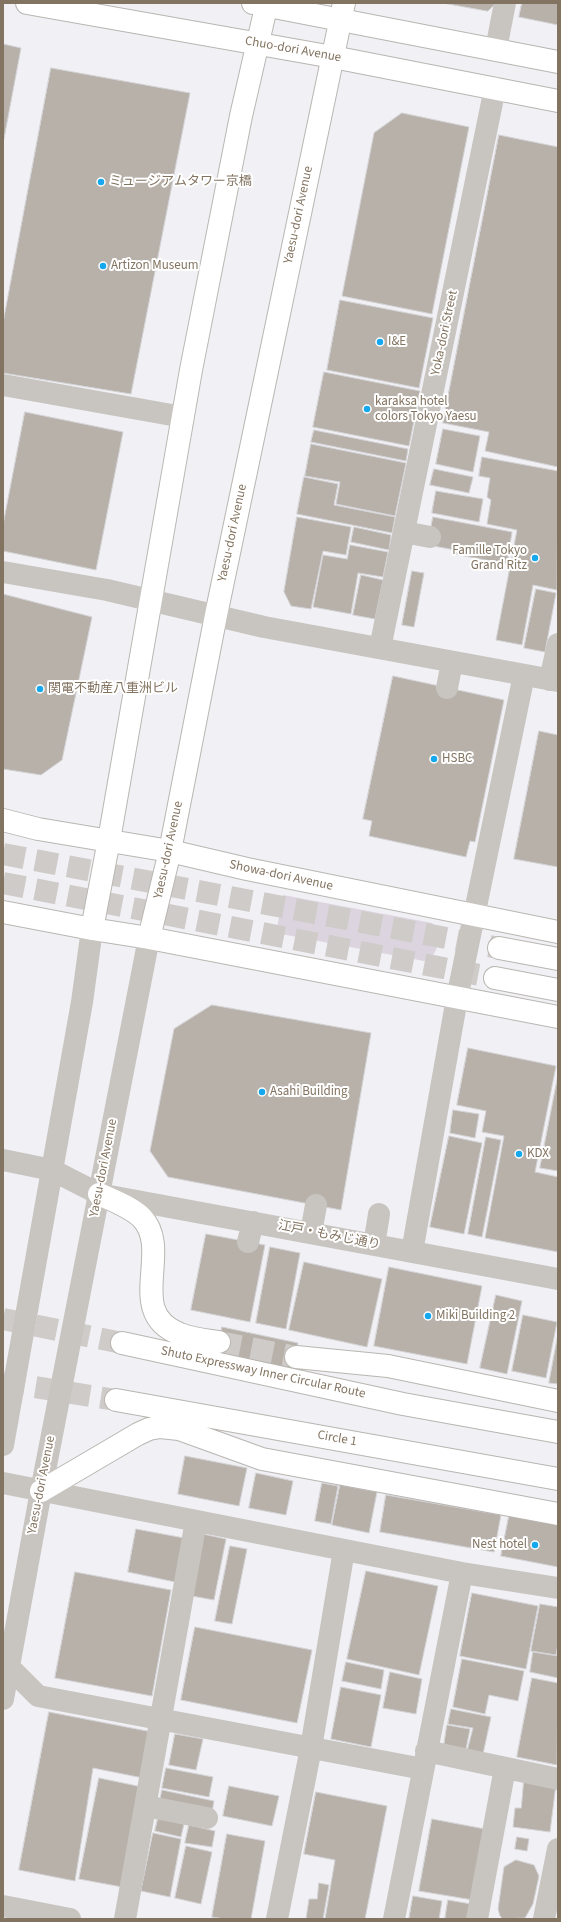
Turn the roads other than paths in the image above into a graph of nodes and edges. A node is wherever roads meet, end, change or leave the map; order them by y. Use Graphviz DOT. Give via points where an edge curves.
graph roads {
  1 [pos="27,3"];
  2 [pos="505,3"];
  3 [pos="262,4"];
  4 [pos="342,11"];
  5 [pos="258,44"];
  6 [pos="496,49"];
  7 [pos="333,57"];
  8 [pos="558,62"];
  9 [pos="495,88"];
  10 [pos="558,101"];
  11 [pos="3,385"];
  12 [pos="183,417"];
  13 [pos="404,532"];
  14 [pos="430,537"];
  15 [pos="3,572"];
  16 [pos="150,600"];
  17 [pos="216,615"];
  18 [pos="558,644"];
  19 [pos="380,648"];
  20 [pos="452,662"];
  21 [pos="524,675"];
  22 [pos="554,680"];
  23 [pos="447,688"];
  24 [pos="3,820"];
  25 [pos="109,840"];
  26 [pos="170,851"];
  27 [pos="3,912"];
  28 [pos="475,916"];
  29 [pos="92,929"];
  30 [pos="558,932"];
  31 [pos="150,938"];
  32 [pos="499,948"];
  33 [pos="558,959"];
  34 [pos="495,978"];
  35 [pos="558,990"];
  36 [pos="457,998"];
  37 [pos="558,1017"];
  38 [pos="3,1160"];
  39 [pos="52,1170"];
  40 [pos="99,1194"];
  41 [pos="316,1205"];
  42 [pos="379,1214"];
  43 [pos="311,1233"];
  44 [pos="374,1245"];
  45 [pos="412,1252"];
  46 [pos="558,1279"];
  47 [pos="122,1342"];
  48 [pos="219,1342"];
  49 [pos="296,1357"];
  50 [pos="116,1400"];
  51 [pos="558,1401"];
  52 [pos="558,1432"];
  53 [pos="3,1445"];
  54 [pos="558,1479"];
  55 [pos="3,1483"];
  56 [pos="41,1491"];
  57 [pos="558,1514"];
  58 [pos="196,1521"];
  59 [pos="344,1550"];
  60 [pos="462,1573"];
  61 [pos="558,1588"];
  62 [pos="9,1667"];
  63 [pos="3,1699"];
  64 [pos="160,1720"];
  65 [pos="311,1748"];
  66 [pos="424,1760"];
  67 [pos="506,1768"];
  68 [pos="558,1779"];
  69 [pos="145,1806"];
  70 [pos="207,1818"];
  71 [pos="558,1849"];
  72 [pos="3,1906"];
  73 [pos="70,1919"];
  74 [pos="125,1919"];
  75 [pos="277,1919"];
  76 [pos="394,1919"];
  77 [pos="477,1919"];
  78 [pos="544,1919"];
  1 -- 5 [label="main road, Chuo-dori Avenue"];
  2 -- 6 [label="street"];
  3 -- 4 [label="main road"];
  3 -- 5 [label="main road"];
  4 -- 6 [label="main road"];
  4 -- 7 [label="main road, Yaesu-dori Avenue"];
  5 -- 7 [label="main road, Chuo-dori Avenue"];
  5 -- 12 [label="main road" via="240,116"];
  6 -- 8 [label="main road"];
  7 -- 9 [label="main road, Chuo-dori Avenue"];
  7 -- 17 [label="main road, Yaesu-dori Avenue"];
  9 -- 10 [label="main road, Chuo-dori Avenue"];
  9 -- 13 [label="street, Yoka-dori Street" via="450,268 431,367 437,408"];
  11 -- 12 [label="street"];
  12 -- 16 [label="main road"];
  13 -- 14 [label="street"];
  13 -- 19 [label="street, Yoka-dori Street"];
  15 -- 16 [label="street"];
  16 -- 17 [label="street"];
  16 -- 25 [label="main road"];
  17 -- 19 [label="street" via="264,627"];
  17 -- 26 [label="main road, Yaesu-dori Avenue"];
  18 -- 22 [label="street"];
  19 -- 20 [label="street"];
  20 -- 21 [label="street"];
  20 -- 23 [label="street"];
  21 -- 22 [label="street"];
  21 -- 28 [label="street"];
  24 -- 25 [label="main road, Showa-dori Avenue" via="38,829"];
  25 -- 26 [label="main road, Showa-dori Avenue"];
  25 -- 29 [label="main road"];
  26 -- 28 [label="main road, Showa-dori Avenue"];
  26 -- 31 [label="main road, Yaesu-dori Avenue"];
  27 -- 29 [label="main road"];
  28 -- 30 [label="main road, Showa-dori Avenue"];
  28 -- 36 [label="street"];
  29 -- 31 [label="main road"];
  29 -- 39 [label="street" via="82,1002"];
  31 -- 36 [label="main road"];
  31 -- 40 [label="street, Yaesu-dori Avenue"];
  32 -- 33 [label="main road"];
  34 -- 35 [label="main road"];
  36 -- 37 [label="main road"];
  36 -- 45 [label="street" via="433,1105"];
  38 -- 39 [label="street, 江戸・もみじ通り"];
  39 -- 40 [label="street, 江戸・もみじ通り"];
  39 -- 53 [label="street"];
  40 -- 43 [label="street, 江戸・もみじ通り" via="250,1232"];
  40 -- 48 [label="main road" via="142,1217 149,1228 154,1242 150,1296 159,1319 179,1334"];
  40 -- 56 [label="street, Yaesu-dori Avenue"];
  41 -- 43 [label="street"];
  42 -- 44 [label="street"];
  43 -- 44 [label="street, 江戸・もみじ通り"];
  44 -- 45 [label="street, 江戸・もみじ通り"];
  45 -- 46 [label="street, 江戸・もみじ通り"];
  47 -- 52 [label="main road" via="403,1404"];
  49 -- 51 [label="main road" via="388,1366"];
  50 -- 54 [label="main road, Circle 1"];
  55 -- 56 [label="street"];
  56 -- 57 [label="main road" via="138,1434 160,1427 180,1429 262,1459"];
  56 -- 58 [label="street"];
  56 -- 62 [label="street, Yaesu-dori Avenue"];
  58 -- 59 [label="street"];
  58 -- 64 [label="street"];
  59 -- 60 [label="street"];
  59 -- 65 [label="street"];
  60 -- 61 [label="street"];
  60 -- 66 [label="street"];
  62 -- 63 [label="street, Yaesu-dori Avenue"];
  62 -- 64 [label="street" via="38,1696"];
  64 -- 65 [label="street"];
  64 -- 69 [label="street"];
  65 -- 66 [label="street"];
  65 -- 75 [label="street"];
  66 -- 67 [label="street"];
  66 -- 76 [label="street"];
  67 -- 68 [label="street"];
  67 -- 77 [label="street"];
  69 -- 70 [label="street"];
  69 -- 74 [label="street"];
  71 -- 78 [label="street"];
  72 -- 73 [label="street"];
}
